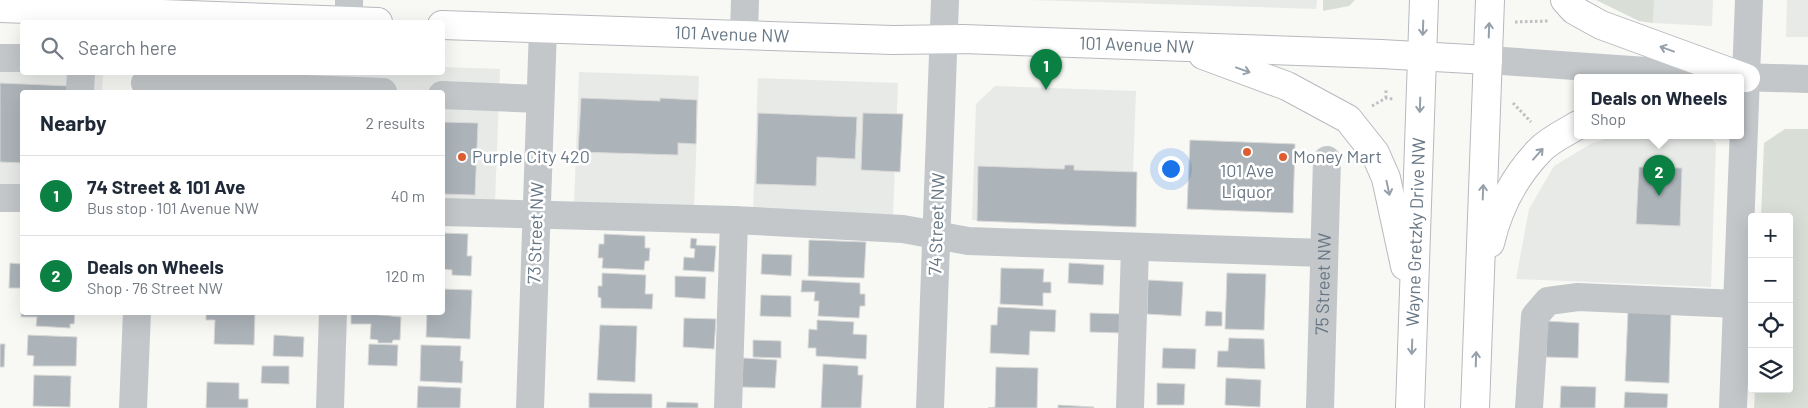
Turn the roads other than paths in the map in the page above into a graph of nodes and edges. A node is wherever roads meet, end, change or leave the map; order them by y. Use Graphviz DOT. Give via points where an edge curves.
graph roads {
  1 [pos="745,0"];
  2 [pos="945,0"];
  3 [pos="1424,0"];
  4 [pos="1490,0"];
  5 [pos="1749,0"];
  6 [pos="36,5"];
  7 [pos="0,8"];
  8 [pos="1560,10"];
  9 [pos="349,11"];
  10 [pos="148,12"];
  11 [pos="82,17"];
  12 [pos="373,20"];
  13 [pos="445,25"];
  14 [pos="543,28"];
  15 [pos="744,36"];
  16 [pos="944,39"];
  17 [pos="1180,47"];
  18 [pos="1422,56"];
  19 [pos="0,58"];
  20 [pos="20,58"];
  21 [pos="1488,60"];
  22 [pos="1686,74"];
  23 [pos="1731,74"];
  24 [pos="1742,74"];
  25 [pos="81,75"];
  26 [pos="1744,78"];
  27 [pos="1808,79"];
  28 [pos="145,83"];
  29 [pos="80,90"];
  30 [pos="330,90"];
  31 [pos="445,95"];
  32 [pos="540,99"];
  33 [pos="1574,128"];
  34 [pos="1741,139"];
  35 [pos="1327,160"];
  36 [pos="0,198"];
  37 [pos="20,198"];
  38 [pos="445,212"];
  39 [pos="537,215"];
  40 [pos="734,220"];
  41 [pos="936,235"];
  42 [pos="1135,248"];
  43 [pos="1324,253"];
  44 [pos="1479,293"];
  45 [pos="1413,298"];
  46 [pos="1737,304"];
  47 [pos="137,315"];
  48 [pos="333,315"];
  49 [pos="133,408"];
  50 [pos="330,408"];
  51 [pos="530,408"];
  52 [pos="728,408"];
  53 [pos="930,408"];
  54 [pos="1130,408"];
  55 [pos="1320,408"];
  56 [pos="1410,408"];
  57 [pos="1475,408"];
  58 [pos="1529,408"];
  59 [pos="1733,408"];
  1 -- 15 [label="street"];
  2 -- 16 [label="street, 74 Street NW"];
  3 -- 18 [label="main road, one-way"];
  21 -- 4 [label="main road, one-way"];
  5 -- 24 [label="street"];
  6 -- 7 [label="main road"];
  6 -- 11 [label="main road"];
  23 -- 8 [label="main road, one-way" via="1601,25 1574,10"];
  9 -- 10 [label="main road"];
  9 -- 12 [label="main road"];
  10 -- 11 [label="main road"];
  13 -- 14 [label="main road, 101 Avenue NW"];
  14 -- 15 [label="main road, 101 Avenue NW"];
  14 -- 32 [label="street, 73 Street NW"];
  15 -- 16 [label="main road, 101 Avenue NW"];
  16 -- 17 [label="main road, 101 Avenue NW"];
  16 -- 41 [label="street, 74 Street NW"];
  17 -- 18 [label="main road, 101 Avenue NW"];
  17 -- 45 [label="main road, one-way" via="1287,86 1348,119 1375,153 1386,178"];
  18 -- 21 [label="main road, 101 Avenue NW"];
  18 -- 45 [label="main road, Wayne Gretzky Drive NW, one-way"];
  19 -- 20 [label="street"];
  21 -- 22 [label="street, 101 Avenue NW"];
  44 -- 21 [label="main road, one-way"];
  25 -- 29 [label="street"];
  26 -- 27 [label="street, 101 Avenue NW"];
  28 -- 30 [label="street"];
  31 -- 32 [label="street"];
  32 -- 39 [label="street, 73 Street NW"];
  44 -- 33 [label="main road, one-way" via="1500,208 1539,150"];
  34 -- 46 [label="street"];
  35 -- 43 [label="street, 75 Street NW"];
  36 -- 37 [label="street"];
  38 -- 39 [label="street"];
  39 -- 40 [label="street"];
  39 -- 51 [label="street, 73 Street NW"];
  40 -- 41 [label="street" via="903,230"];
  40 -- 52 [label="street"];
  41 -- 42 [label="street" via="968,241"];
  41 -- 53 [label="street, 74 Street NW"];
  42 -- 43 [label="street"];
  42 -- 54 [label="street"];
  43 -- 55 [label="street, 75 Street NW"];
  57 -- 44 [label="main road, one-way"];
  45 -- 56 [label="main road, Wayne Gretzky Drive NW, one-way"];
  46 -- 58 [label="street" via="1578,297 1548,301 1535,316"];
  46 -- 59 [label="street"];
  47 -- 49 [label="street"];
  48 -- 50 [label="street"];
}
